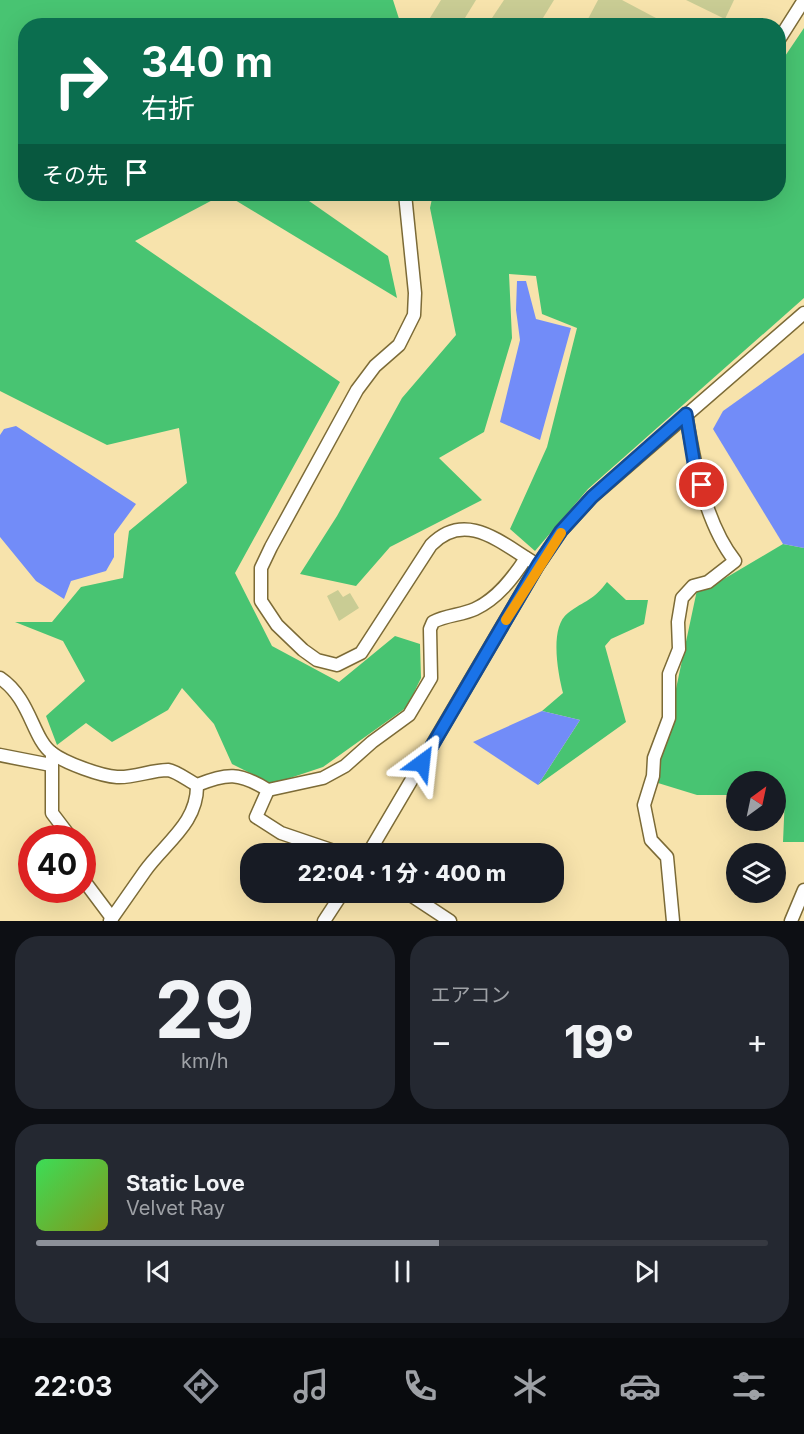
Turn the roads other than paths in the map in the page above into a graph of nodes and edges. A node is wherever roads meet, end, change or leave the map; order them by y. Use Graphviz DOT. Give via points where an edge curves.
graph roads {
  1 [pos="804,0"];
  2 [pos="786,28"];
  3 [pos="406,201"];
  4 [pos="804,313"];
  5 [pos="686,414"];
  6 [pos="526,558"];
  7 [pos="538,565"];
  8 [pos="0,678"];
  9 [pos="0,754"];
  10 [pos="52,759"];
  11 [pos="196,785"];
  12 [pos="268,790"];
  13 [pos="61,825"];
  14 [pos="311,843"];
  15 [pos="374,843"];
  16 [pos="804,890"];
  17 [pos="96,898"];
  18 [pos="336,903"];
  19 [pos="423,903"];
  20 [pos="111,920"];
  21 [pos="324,921"];
  22 [pos="450,921"];
  23 [pos="674,921"];
  24 [pos="791,921"];
  1 -- 2 [label="street"];
  3 -- 6 [label="street" via="414,315 399,345 375,366 357,390 277,537 261,568 261,601 277,625 303,650 317,660 337,665 361,653 431,545 443,533 479,531"];
  4 -- 5 [label="street"];
  5 -- 7 [label="street" via="592,497 561,531"];
  5 -- 23 [label="street" via="694,463 720,543 735,561 708,582 693,586 682,598 679,649 669,674 669,718 654,758 644,805 651,840 667,857"];
  6 -- 7 [label="street"];
  6 -- 12 [label="street" via="512,580 475,609 433,622 431,678 409,715 345,766 323,778"];
  7 -- 15 [label="street"];
  8 -- 10 [label="street" via="26,706"];
  9 -- 10 [label="street"];
  10 -- 11 [label="street" via="118,777 170,770"];
  10 -- 13 [label="street" via="52,813"];
  11 -- 12 [label="street" via="233,774"];
  11 -- 20 [label="street" via="195,807 183,828"];
  12 -- 14 [label="street" via="256,817 281,833"];
  16 -- 24 [label="street"];
  17 -- 20 [label="street"];
  18 -- 21 [label="street"];
  19 -- 22 [label="street"];
}
